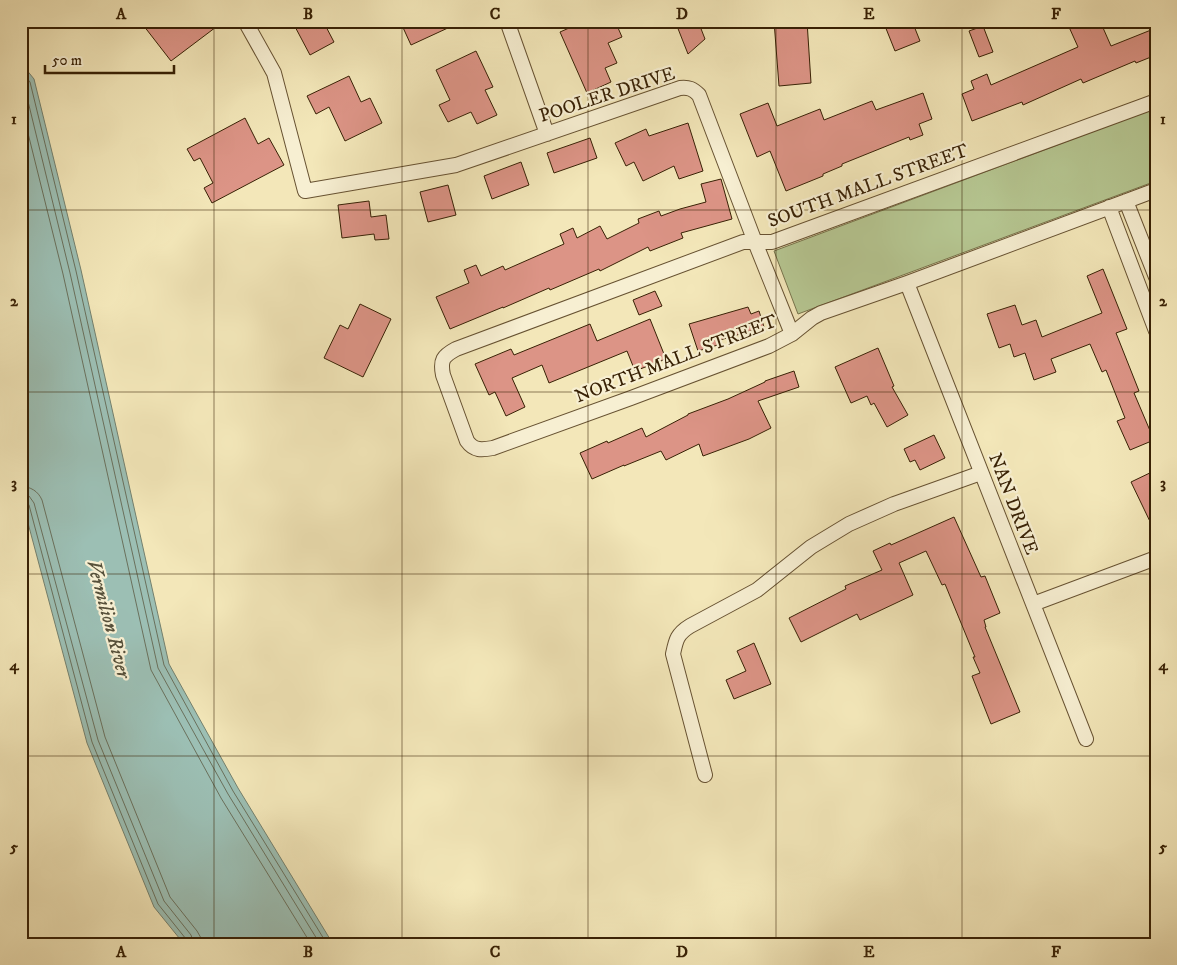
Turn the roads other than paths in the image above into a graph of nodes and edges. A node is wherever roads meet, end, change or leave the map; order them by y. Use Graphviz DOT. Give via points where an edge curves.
graph roads {
  1 [pos="245,21"];
  2 [pos="507,21"];
  3 [pos="1156,101"];
  4 [pos="547,134"];
  5 [pos="1156,190"];
  6 [pos="1126,201"];
  7 [pos="1108,207"];
  8 [pos="755,242"];
  9 [pos="1156,277"];
  10 [pos="907,282"];
  11 [pos="1156,331"];
  12 [pos="792,334"];
  13 [pos="453,405"];
  14 [pos="981,474"];
  15 [pos="1156,558"];
  16 [pos="1033,604"];
  17 [pos="1086,739"];
  18 [pos="704,775"];
  1 -- 4 [label="street, POOLER DRIVE" via="274,73 305,191 456,165"];
  2 -- 4 [label="street"];
  3 -- 8 [label="street, SOUTH MALL STREET" via="772,242"];
  4 -- 8 [label="street, POOLER DRIVE" via="680,88 693,89 700,95"];
  5 -- 6 [label="street, NORTH MALL STREET"];
  6 -- 7 [label="street, NORTH MALL STREET"];
  6 -- 9 [label="street"];
  7 -- 10 [label="street, NORTH MALL STREET"];
  7 -- 11 [label="street"];
  8 -- 12 [label="street, POOLER DRIVE"];
  8 -- 13 [label="street, SOUTH MALL STREET" via="743,242 456,349 446,355 441,366"];
  10 -- 12 [label="street, NORTH MALL STREET" via="821,313"];
  10 -- 14 [label="street, NAN DRIVE"];
  12 -- 13 [label="street, NORTH MALL STREET" via="769,346 493,448 470,446"];
  14 -- 16 [label="street, NAN DRIVE"];
  14 -- 18 [label="street" via="894,504 849,524 811,547 757,590 683,630 672,654"];
  15 -- 16 [label="street"];
  16 -- 17 [label="street, NAN DRIVE"];
}
